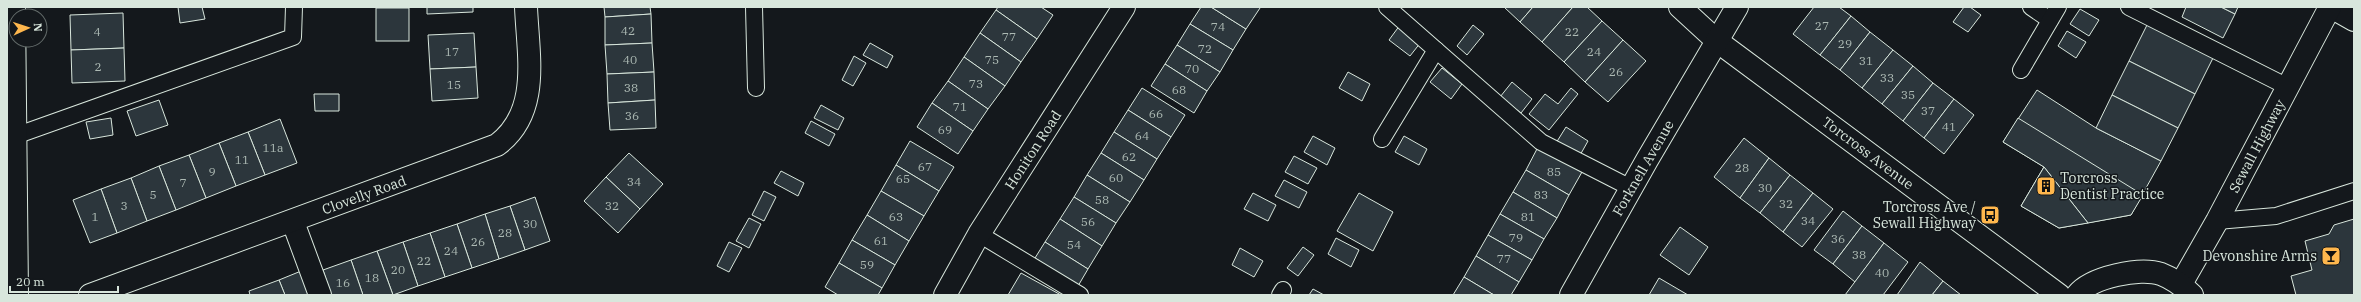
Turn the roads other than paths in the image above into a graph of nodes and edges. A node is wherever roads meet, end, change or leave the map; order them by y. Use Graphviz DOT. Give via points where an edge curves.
graph roads {
  1 [pos="14,7"];
  2 [pos="294,7"];
  3 [pos="526,7"];
  4 [pos="754,7"];
  5 [pos="1124,7"];
  6 [pos="1387,7"];
  7 [pos="1680,7"];
  8 [pos="1737,7"];
  9 [pos="2031,7"];
  10 [pos="2129,7"];
  11 [pos="2330,7"];
  12 [pos="2054,13"];
  13 [pos="2354,20"];
  14 [pos="1717,41"];
  15 [pos="1436,50"];
  16 [pos="2021,70"];
  17 [pos="2288,87"];
  18 [pos="756,88"];
  19 [pos="15,136"];
  20 [pos="1382,139"];
  21 [pos="11,160"];
  22 [pos="1631,188"];
  23 [pos="2354,191"];
  24 [pos="2217,221"];
  25 [pos="293,222"];
  26 [pos="979,234"];
  27 [pos="2187,290"];
  28 [pos="17,295"];
  29 [pos="90,295"];
  30 [pos="320,295"];
  31 [pos="945,295"];
  32 [pos="1080,295"];
  33 [pos="1571,295"];
  34 [pos="2059,295"];
  35 [pos="2077,295"];
  1 -- 19 [label="street"];
  2 -- 19 [label="lane" via="293,37"];
  3 -- 25 [label="street, Clovelly Road" via="528,92 523,114 505,138 488,149"];
  4 -- 18 [label="lane"];
  5 -- 26 [label="street, Honiton Road"];
  6 -- 15 [label="lane"];
  7 -- 14 [label="street, Torcross Avenue"];
  8 -- 14 [label="street, Forknell Avenue"];
  9 -- 12 [label="lane"];
  10 -- 17 [label="lane"];
  11 -- 13 [label="street"];
  11 -- 17 [label="street, Sewall Highway"];
  12 -- 16 [label="lane"];
  14 -- 22 [label="street, Forknell Avenue"];
  14 -- 34 [label="street, Torcross Avenue"];
  15 -- 20 [label="lane"];
  15 -- 22 [label="lane" via="1540,142"];
  17 -- 24 [label="street, Sewall Highway"];
  19 -- 21 [label="street"];
  21 -- 28 [label="street"];
  22 -- 33 [label="street, Forknell Avenue"];
  23 -- 24 [label="lane" via="2276,216"];
  24 -- 27 [label="street, Sewall Highway"];
  25 -- 29 [label="street, Clovelly Road"];
  25 -- 30 [label="street"];
  26 -- 31 [label="street, Honiton Road"];
  26 -- 32 [label="lane"];
  27 -- 35 [label="street" via="2161,274 2147,272 2092,283"];
}
